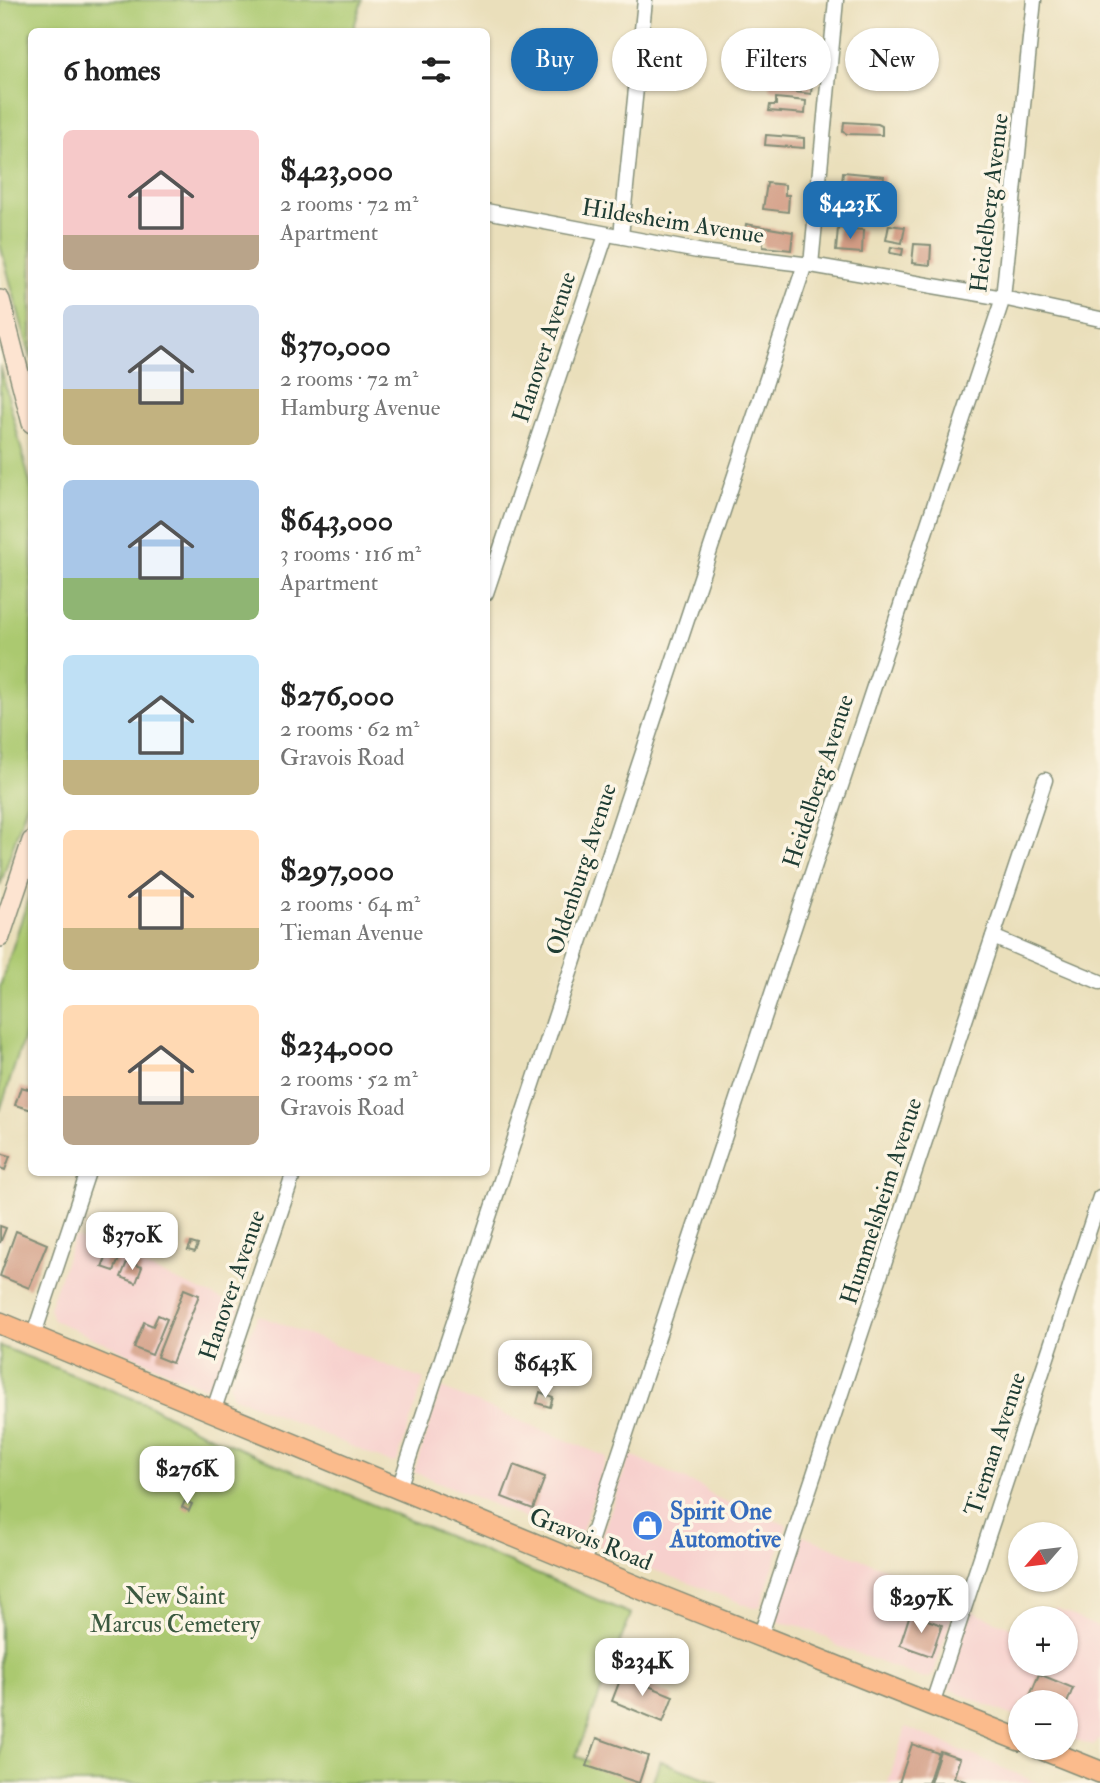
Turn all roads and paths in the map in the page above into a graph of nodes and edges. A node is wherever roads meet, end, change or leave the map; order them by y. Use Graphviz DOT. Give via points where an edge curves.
graph roads {
  1 [pos="645,0"];
  2 [pos="836,0"];
  3 [pos="1034,0"];
  4 [pos="490,212"];
  5 [pos="613,235"];
  6 [pos="808,265"];
  7 [pos="1003,298"];
  8 [pos="0,300"];
  9 [pos="1100,319"];
  10 [pos="28,408"];
  11 [pos="490,582"];
  12 [pos="1045,780"];
  13 [pos="28,853"];
  14 [pos="0,936"];
  15 [pos="993,937"];
  16 [pos="1100,982"];
  17 [pos="87,1176"];
  18 [pos="293,1176"];
  19 [pos="1100,1198"];
  20 [pos="0,1323"];
  21 [pos="33,1337"];
  22 [pos="213,1412"];
  23 [pos="399,1488"];
  24 [pos="583,1563"];
  25 [pos="760,1637"];
  26 [pos="932,1705"];
  27 [pos="1008,1735"];
  28 [pos="1070,1760"];
  29 [pos="1100,1772"];
  1 -- 5 [label="street, Hanover Avenue"];
  2 -- 6 [label="street, Oldenburg Avenue"];
  3 -- 7 [label="street, Heidelberg Avenue"];
  4 -- 5 [label="street, Hildesheim Avenue"];
  5 -- 6 [label="street, Hildesheim Avenue"];
  5 -- 11 [label="street, Hanover Avenue"];
  6 -- 7 [label="street, Hildesheim Avenue"];
  6 -- 23 [label="street, Oldenburg Avenue"];
  7 -- 9 [label="street, Hildesheim Avenue"];
  7 -- 24 [label="street, Heidelberg Avenue"];
  8 -- 10 [label="main road"];
  12 -- 15 [label="street, Hummelsheim Avenue"];
  13 -- 14 [label="main road"];
  15 -- 16 [label="street"];
  15 -- 25 [label="street, Hummelsheim Avenue"];
  17 -- 21 [label="street"];
  18 -- 22 [label="street, Hanover Avenue"];
  19 -- 26 [label="street, Tieman Avenue"];
  20 -- 21 [label="main road, Gravois Road"];
  21 -- 22 [label="main road, Gravois Road"];
  22 -- 23 [label="main road, Gravois Road"];
  23 -- 24 [label="main road, Gravois Road"];
  24 -- 25 [label="main road, Gravois Road"];
  25 -- 26 [label="main road, Gravois Road"];
  26 -- 27 [label="main road, Gravois Road"];
  28 -- 29 [label="main road"];
}
